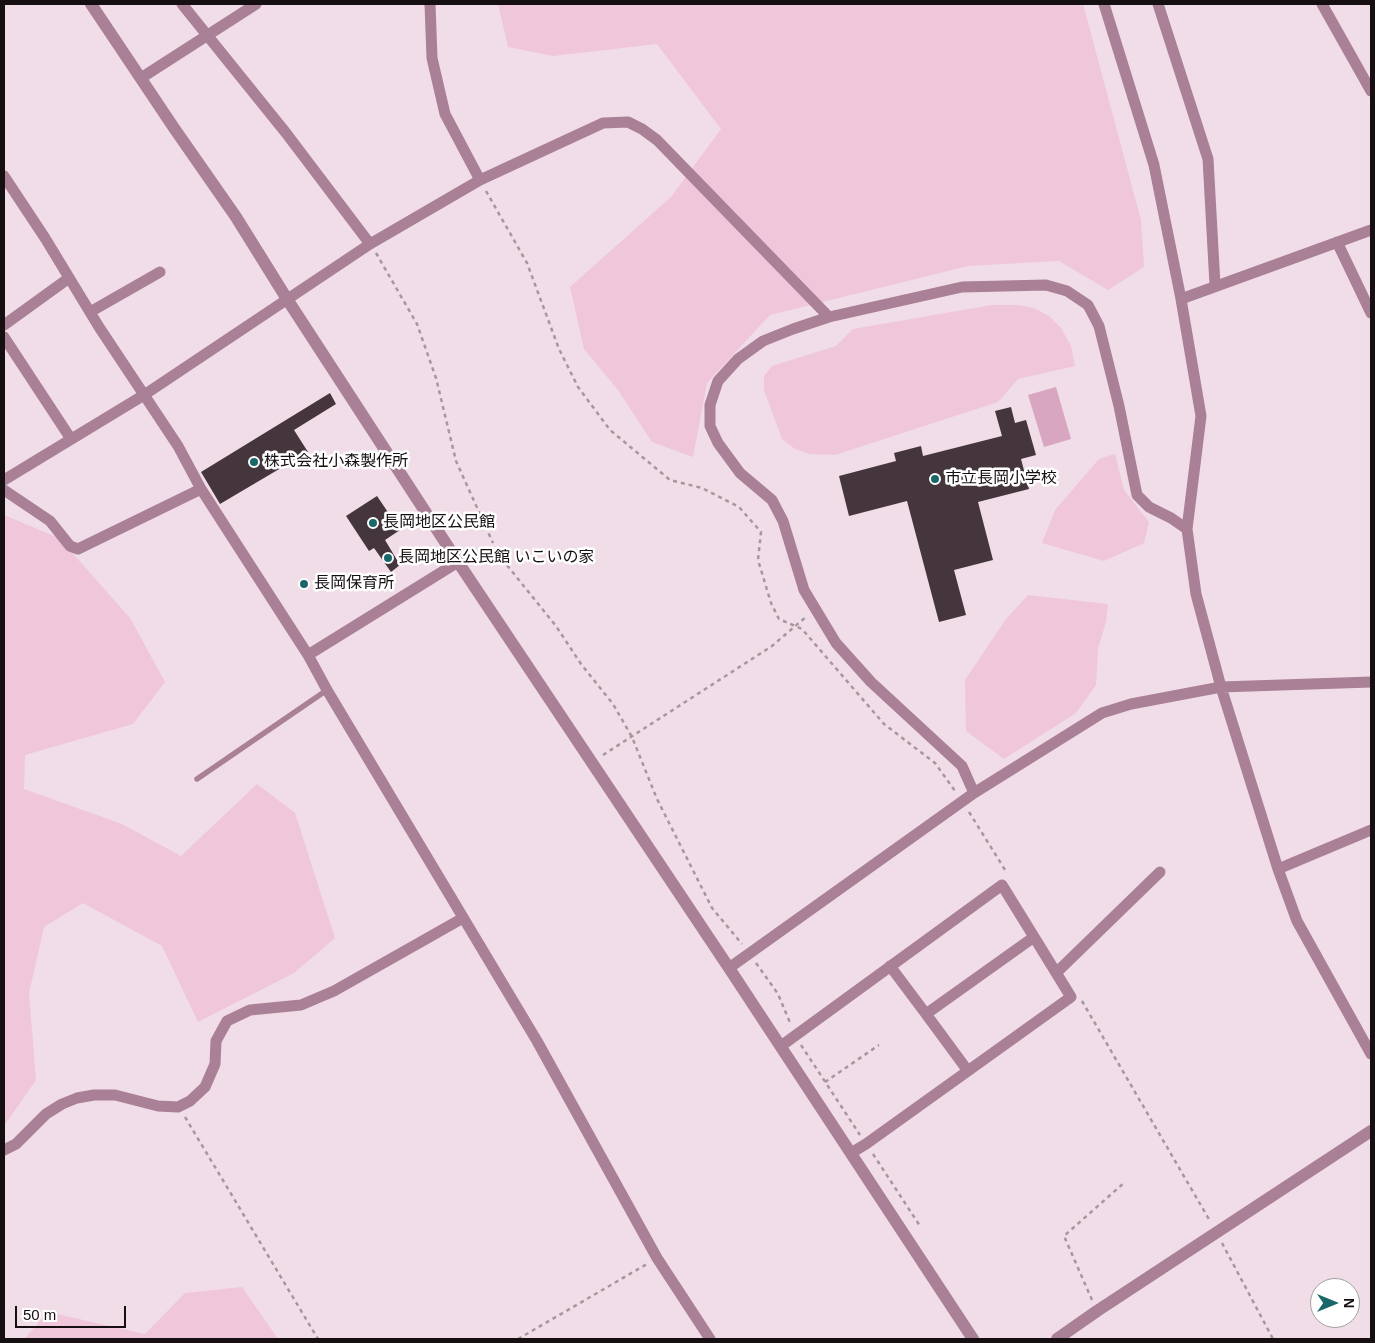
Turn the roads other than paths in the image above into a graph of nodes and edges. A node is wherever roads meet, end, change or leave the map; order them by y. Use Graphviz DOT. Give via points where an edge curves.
graph roads {
  1 [pos="91,4"];
  2 [pos="182,4"];
  3 [pos="256,4"];
  4 [pos="430,4"];
  5 [pos="1104,4"];
  6 [pos="1158,4"];
  7 [pos="1322,4"];
  8 [pos="206,35"];
  9 [pos="141,78"];
  10 [pos="1371,91"];
  11 [pos="4,176"];
  12 [pos="480,180"];
  13 [pos="1371,230"];
  14 [pos="1337,242"];
  15 [pos="370,244"];
  16 [pos="160,272"];
  17 [pos="69,278"];
  18 [pos="1215,285"];
  19 [pos="1182,298"];
  20 [pos="287,299"];
  21 [pos="90,312"];
  22 [pos="1371,313"];
  23 [pos="829,317"];
  24 [pos="4,325"];
  25 [pos="4,337"];
  26 [pos="144,395"];
  27 [pos="71,439"];
  28 [pos="4,480"];
  29 [pos="201,489"];
  30 [pos="4,490"];
  31 [pos="1187,529"];
  32 [pos="497,552"];
  33 [pos="458,562"];
  34 [pos="308,656"];
  35 [pos="1371,682"];
  36 [pos="1221,687"];
  37 [pos="327,690"];
  38 [pos="197,779"];
  39 [pos="974,793"];
  40 [pos="1371,830"];
  41 [pos="1278,869"];
  42 [pos="1160,872"];
  43 [pos="463,918"];
  44 [pos="1034,937"];
  45 [pos="890,966"];
  46 [pos="729,968"];
  47 [pos="1056,972"];
  48 [pos="926,1014"];
  49 [pos="780,1046"];
  50 [pos="1371,1054"];
  51 [pos="968,1071"];
  52 [pos="1371,1130"];
  53 [pos="4,1150"];
  54 [pos="851,1153"];
  55 [pos="710,1339"];
  56 [pos="973,1339"];
  57 [pos="1057,1339"];
  1 -- 9 [label="street"];
  2 -- 8 [label="street"];
  3 -- 8 [label="street"];
  4 -- 12 [label="street" via="432,58 445,114"];
  5 -- 19 [label="street" via="1154,165"];
  6 -- 18 [label="street" via="1208,159"];
  7 -- 10 [label="street"];
  8 -- 9 [label="street"];
  8 -- 15 [label="street"];
  9 -- 20 [label="street" via="236,217"];
  11 -- 17 [label="street"];
  12 -- 15 [label="street"];
  12 -- 23 [label="street" via="603,123 628,122 657,140"];
  13 -- 14 [label="street"];
  14 -- 18 [label="street"];
  14 -- 22 [label="street"];
  15 -- 20 [label="street"];
  16 -- 21 [label="street"];
  17 -- 21 [label="street"];
  17 -- 24 [label="street"];
  18 -- 19 [label="street"];
  19 -- 31 [label="street" via="1201,416"];
  20 -- 26 [label="street"];
  20 -- 33 [label="street"];
  21 -- 26 [label="street"];
  23 -- 31 [label="street" via="962,287 1046,286 1067,291 1088,305 1099,326 1137,495 1149,507"];
  23 -- 39 [label="street" via="763,341 738,359 718,382 710,405 710,426 718,444 740,473 772,500 784,521 804,590 836,643 871,682 962,766"];
  25 -- 27 [label="street"];
  26 -- 27 [label="street"];
  26 -- 29 [label="street" via="178,446"];
  27 -- 28 [label="street"];
  29 -- 30 [label="street" via="78,549 70,546 50,521"];
  29 -- 34 [label="street"];
  31 -- 36 [label="street" via="1196,594"];
  32 -- 33 [label="lane"];
  33 -- 34 [label="street"];
  33 -- 46 [label="street"];
  34 -- 37 [label="street"];
  35 -- 36 [label="street"];
  36 -- 39 [label="street" via="1131,704 1102,713"];
  36 -- 41 [label="street"];
  37 -- 38 [label="lane"];
  37 -- 43 [label="street"];
  39 -- 46 [label="street"];
  40 -- 41 [label="street"];
  41 -- 50 [label="street" via="1297,921"];
  42 -- 47 [label="street"];
  43 -- 53 [label="street" via="301,1006 250,1010 227,1021 216,1041 215,1064 205,1086 190,1101 178,1107 158,1106 115,1095 77,1098 46,1114 16,1144"];
  43 -- 55 [label="street" via="537,1041 657,1258"];
  44 -- 45 [label="street" via="1002,885"];
  44 -- 47 [label="street"];
  44 -- 48 [label="street"];
  45 -- 48 [label="street"];
  45 -- 49 [label="street"];
  46 -- 49 [label="street"];
  47 -- 51 [label="street" via="1071,997"];
  48 -- 51 [label="street"];
  49 -- 54 [label="street"];
  51 -- 54 [label="street"];
  52 -- 57 [label="street"];
  54 -- 56 [label="street"];
}
